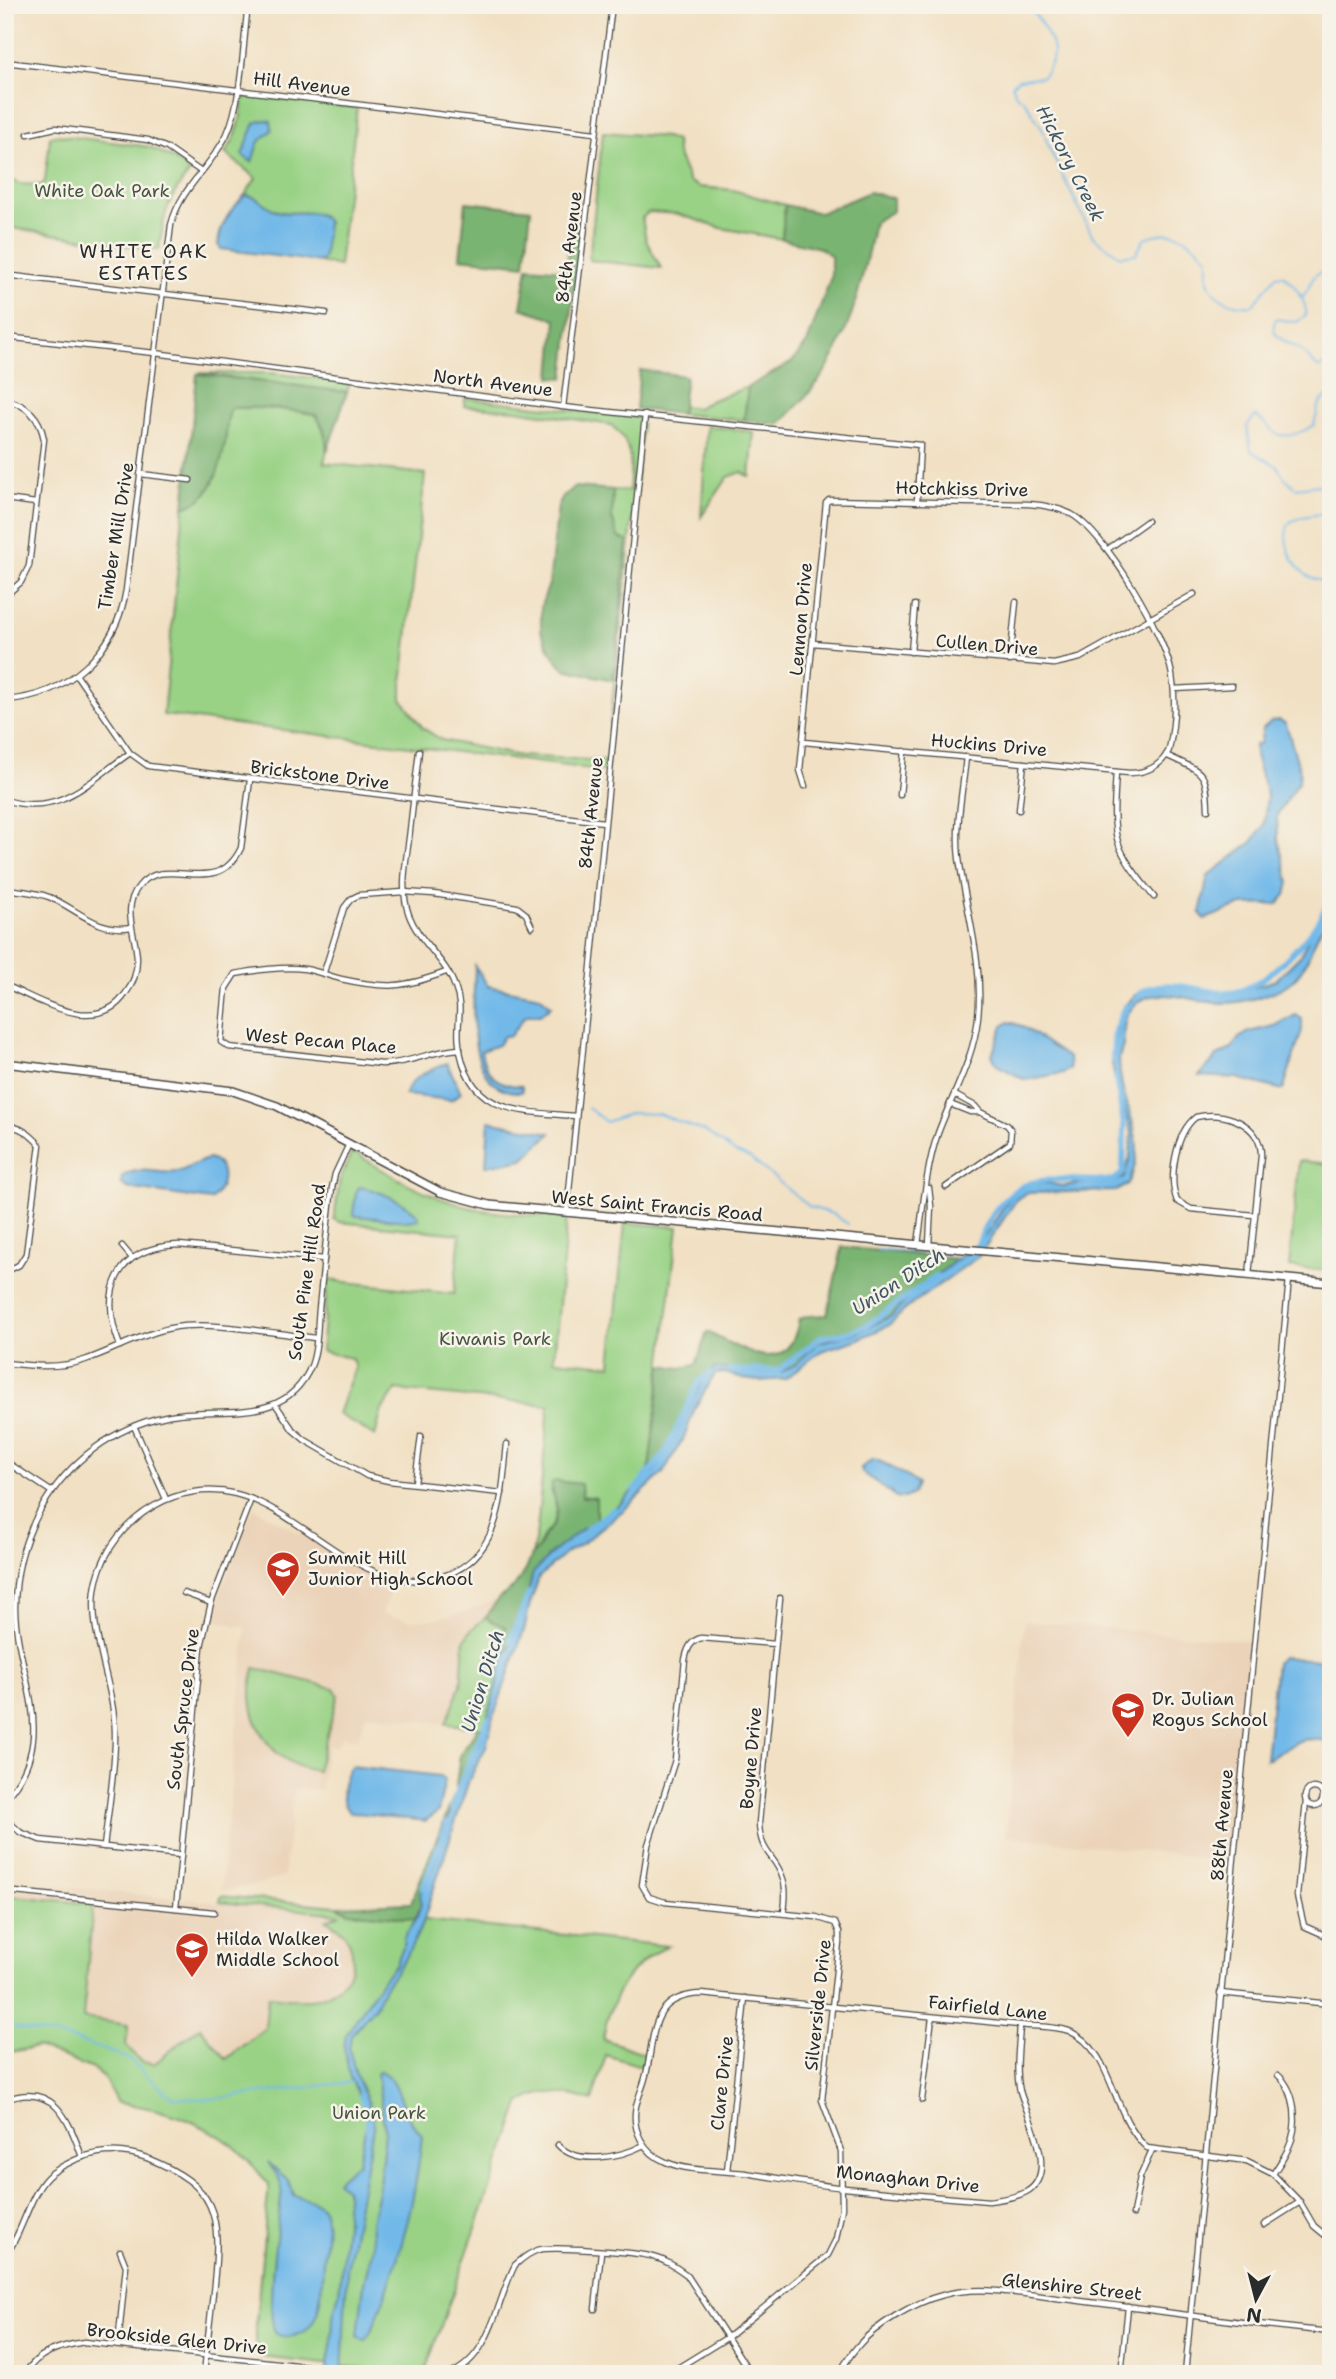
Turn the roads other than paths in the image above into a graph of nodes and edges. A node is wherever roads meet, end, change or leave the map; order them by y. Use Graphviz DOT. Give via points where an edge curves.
graph roads {
  1 [pos="248,5"];
  2 [pos="612,5"];
  3 [pos="5,62"];
  4 [pos="237,90"];
  5 [pos="595,133"];
  6 [pos="28,134"];
  7 [pos="200,171"];
  8 [pos="5,275"];
  9 [pos="163,293"];
  10 [pos="326,313"];
  11 [pos="5,337"];
  12 [pos="155,353"];
  13 [pos="5,400"];
  14 [pos="563,407"];
  15 [pos="645,415"];
  16 [pos="141,474"];
  17 [pos="190,480"];
  18 [pos="5,499"];
  19 [pos="829,500"];
  20 [pos="917,502"];
  21 [pos="36,503"];
  22 [pos="1147,521"];
  23 [pos="1108,549"];
  24 [pos="1194,594"];
  25 [pos="5,596"];
  26 [pos="1016,602"];
  27 [pos="915,605"];
  28 [pos="1149,619"];
  29 [pos="813,643"];
  30 [pos="911,652"];
  31 [pos="1010,661"];
  32 [pos="77,676"];
  33 [pos="1232,686"];
  34 [pos="1174,689"];
  35 [pos="5,700"];
  36 [pos="804,742"];
  37 [pos="419,751"];
  38 [pos="904,751"];
  39 [pos="130,753"];
  40 [pos="1166,755"];
  41 [pos="966,757"];
  42 [pos="1024,762"];
  43 [pos="1116,772"];
  44 [pos="250,780"];
  45 [pos="804,786"];
  46 [pos="900,795"];
  47 [pos="5,800"];
  48 [pos="414,800"];
  49 [pos="1019,810"];
  50 [pos="1208,810"];
  51 [pos="604,822"];
  52 [pos="5,889"];
  53 [pos="404,892"];
  54 [pos="1154,897"];
  55 [pos="131,927"];
  56 [pos="532,927"];
  57 [pos="324,972"];
  58 [pos="446,972"];
  59 [pos="5,985"];
  60 [pos="460,1049"];
  61 [pos="5,1063"];
  62 [pos="954,1095"];
  63 [pos="950,1104"];
  64 [pos="980,1112"];
  65 [pos="576,1116"];
  66 [pos="5,1125"];
  67 [pos="349,1144"];
  68 [pos="928,1184"];
  69 [pos="946,1187"];
  70 [pos="567,1213"];
  71 [pos="1254,1215"];
  72 [pos="918,1244"];
  73 [pos="929,1245"];
  74 [pos="122,1247"];
  75 [pos="132,1258"];
  76 [pos="324,1259"];
  77 [pos="5,1272"];
  78 [pos="1249,1275"];
  79 [pos="1289,1279"];
  80 [pos="1331,1283"];
  81 [pos="316,1338"];
  82 [pos="120,1346"];
  83 [pos="5,1363"];
  84 [pos="276,1405"];
  85 [pos="134,1426"];
  86 [pos="421,1436"];
  87 [pos="507,1444"];
  88 [pos="5,1461"];
  89 [pos="415,1484"];
  90 [pos="52,1492"];
  91 [pos="502,1493"];
  92 [pos="166,1499"];
  93 [pos="251,1499"];
  94 [pos="184,1593"];
  95 [pos="780,1598"];
  96 [pos="211,1603"];
  97 [pos="775,1644"];
  98 [pos="5,1799"];
  99 [pos="1306,1801"];
  100 [pos="5,1818"];
  101 [pos="104,1847"];
  102 [pos="181,1855"];
  103 [pos="5,1891"];
  104 [pos="176,1908"];
  105 [pos="214,1912"];
  106 [pos="784,1913"];
  107 [pos="1331,1938"];
  108 [pos="1220,1993"];
  109 [pos="745,1998"];
  110 [pos="1331,2004"];
  111 [pos="833,2008"];
  112 [pos="932,2017"];
  113 [pos="1020,2025"];
  114 [pos="1278,2075"];
  115 [pos="5,2100"];
  116 [pos="922,2100"];
  117 [pos="644,2144"];
  118 [pos="558,2145"];
  119 [pos="1152,2150"];
  120 [pos="82,2157"];
  121 [pos="1204,2157"];
  122 [pos="727,2171"];
  123 [pos="1273,2174"];
  124 [pos="841,2188"];
  125 [pos="1300,2202"];
  126 [pos="1133,2214"];
  127 [pos="1264,2225"];
  128 [pos="1331,2240"];
  129 [pos="120,2251"];
  130 [pos="601,2252"];
  131 [pos="6,2253"];
  132 [pos="1128,2307"];
  133 [pos="595,2309"];
  134 [pos="1190,2315"];
  135 [pos="1331,2332"];
  136 [pos="728,2337"];
  137 [pos="118,2345"];
  138 [pos="206,2355"];
  139 [pos="458,2372"];
  140 [pos="25,2374"];
  141 [pos="204,2374"];
  142 [pos="379,2374"];
  143 [pos="450,2374"];
  144 [pos="668,2374"];
  145 [pos="751,2374"];
  146 [pos="839,2374"];
  147 [pos="1121,2374"];
  148 [pos="1185,2374"];
  1 -- 4 [label="street, Timber Mill Drive"];
  2 -- 5 [label="street, 84th Avenue"];
  3 -- 4 [label="street, Hill Avenue"];
  4 -- 5 [label="street, Hill Avenue"];
  4 -- 7 [label="street, Timber Mill Drive" via="228,131"];
  5 -- 14 [label="street, 84th Avenue"];
  6 -- 7 [label="street" via="55,128 148,140"];
  7 -- 9 [label="street, Timber Mill Drive" via="175,208"];
  8 -- 9 [label="street"];
  9 -- 10 [label="street"];
  9 -- 12 [label="street, Timber Mill Drive"];
  11 -- 12 [label="street, North Avenue"];
  12 -- 14 [label="street, North Avenue"];
  12 -- 16 [label="street, Timber Mill Drive"];
  13 -- 21 [label="street" via="34,414 42,427"];
  14 -- 15 [label="street, North Avenue"];
  15 -- 20 [label="street, North Avenue" via="920,445"];
  15 -- 51 [label="street, 84th Avenue"];
  16 -- 17 [label="street"];
  16 -- 32 [label="street, Timber Mill Drive" via="122,608 102,650"];
  18 -- 21 [label="street"];
  19 -- 20 [label="street, Hotchkiss Drive"];
  19 -- 29 [label="street, Lennon Drive"];
  20 -- 23 [label="street, Hotchkiss Drive" via="1046,506 1088,526"];
  21 -- 25 [label="street" via="27,571 18,587"];
  22 -- 23 [label="street"];
  23 -- 28 [label="street, Hotchkiss Drive"];
  24 -- 28 [label="street, Cullen Drive"];
  26 -- 31 [label="street"];
  27 -- 30 [label="street"];
  28 -- 31 [label="street, Cullen Drive" via="1080,658 1054,664"];
  28 -- 34 [label="street, Hotchkiss Drive" via="1167,653"];
  29 -- 30 [label="street, Cullen Drive"];
  29 -- 36 [label="street, Lennon Drive"];
  30 -- 31 [label="street, Cullen Drive"];
  32 -- 35 [label="street, Timber Mill Drive" via="41,694"];
  32 -- 39 [label="street, Brickstone Drive"];
  33 -- 34 [label="street"];
  34 -- 40 [label="street, Hotchkiss Drive"];
  36 -- 38 [label="street, Huckins Drive"];
  36 -- 45 [label="street, Lennon Drive" via="800,769"];
  37 -- 48 [label="street"];
  38 -- 41 [label="street, Huckins Drive"];
  38 -- 46 [label="street"];
  39 -- 44 [label="street, Brickstone Drive" via="159,769"];
  39 -- 47 [label="street" via="63,800 38,806"];
  40 -- 43 [label="street, Huckins Drive" via="1147,771"];
  40 -- 50 [label="street" via="1198,771 1207,782"];
  41 -- 42 [label="street, Huckins Drive"];
  41 -- 62 [label="street" via="958,848 979,995 974,1043"];
  42 -- 43 [label="street, Huckins Drive"];
  42 -- 49 [label="street"];
  43 -- 54 [label="street" via="1113,819 1118,845"];
  44 -- 48 [label="street, Brickstone Drive"];
  44 -- 55 [label="street" via="236,858 228,867 209,874 151,877 131,899"];
  48 -- 51 [label="street, Brickstone Drive"];
  48 -- 53 [label="street"];
  51 -- 65 [label="street, 84th Avenue"];
  52 -- 55 [label="street" via="48,897 100,926"];
  53 -- 56 [label="street" via="517,907"];
  53 -- 57 [label="street" via="359,895 349,902"];
  53 -- 58 [label="street" via="410,917"];
  55 -- 59 [label="street" via="136,974 121,1002 107,1010 77,1014"];
  57 -- 58 [label="street" via="388,986 412,984"];
  57 -- 60 [label="street, West Pecan Place" via="281,968 234,974 226,988 221,1042 229,1047 382,1064 402,1064 441,1050"];
  58 -- 60 [label="street" via="461,1002"];
  60 -- 65 [label="street" via="464,1070 476,1088 499,1105"];
  61 -- 67 [label="street, West Saint Francis Road" via="233,1091 277,1107"];
  62 -- 63 [label="street"];
  62 -- 64 [label="street"];
  63 -- 64 [label="street"];
  63 -- 68 [label="street" via="937,1135"];
  64 -- 69 [label="street" via="1007,1125 1010,1143"];
  65 -- 70 [label="street, 84th Avenue"];
  66 -- 77 [label="street" via="30,1133 40,1145 26,1254 19,1265"];
  67 -- 70 [label="street, West Saint Francis Road" via="415,1180 465,1200"];
  67 -- 76 [label="street, South Pine Hill Road" via="332,1185"];
  68 -- 72 [label="street"];
  68 -- 73 [label="street"];
  70 -- 72 [label="street, West Saint Francis Road"];
  71 -- 71 [label="street" via="1259,1139 1242,1124 1216,1116 1196,1117 1178,1143 1173,1184 1177,1201 1191,1209"];
  71 -- 78 [label="street"];
  72 -- 73 [label="street, West Saint Francis Road"];
  73 -- 78 [label="street, West Saint Francis Road"];
  74 -- 75 [label="street"];
  75 -- 76 [label="street" via="147,1250 179,1245"];
  75 -- 82 [label="street" via="113,1286 110,1301"];
  76 -- 81 [label="street, South Pine Hill Road"];
  78 -- 79 [label="street, West Saint Francis Road"];
  79 -- 80 [label="street, West Saint Francis Road"];
  79 -- 108 [label="street, 88th Avenue"];
  81 -- 82 [label="street" via="186,1326 157,1331"];
  81 -- 84 [label="street, South Pine Hill Road" via="311,1366 302,1382"];
  82 -- 83 [label="street" via="63,1366"];
  84 -- 85 [label="street" via="259,1410 188,1412"];
  84 -- 89 [label="street" via="293,1430 356,1470 377,1479"];
  85 -- 90 [label="street" via="83,1458"];
  85 -- 92 [label="street"];
  86 -- 89 [label="street"];
  87 -- 91 [label="street"];
  88 -- 90 [label="street"];
  89 -- 91 [label="street"];
  90 -- 98 [label="street" via="29,1534 17,1573 15,1609 35,1716 28,1763"];
  91 -- 93 [label="street" via="494,1528 478,1554 451,1573 420,1580 388,1577 364,1566"];
  92 -- 93 [label="street" via="197,1492"];
  92 -- 101 [label="street" via="116,1539 104,1559 96,1590 95,1617 116,1732"];
  93 -- 96 [label="street, South Spruce Drive"];
  94 -- 96 [label="street"];
  95 -- 97 [label="street, Boyne Drive"];
  96 -- 102 [label="street, South Spruce Drive" via="201,1647"];
  97 -- 106 [label="street, Boyne Drive" via="759,1833 784,1880"];
  97 -- 106 [label="street, Silverside Drive" via="701,1637 688,1648 673,1767 641,1878 645,1892 656,1900"];
  99 -- 99 [label="street" via="1311,1788 1322,1792 1319,1805"];
  99 -- 107 [label="street" via="1297,1896 1304,1926"];
  100 -- 101 [label="street" via="20,1832 40,1840"];
  101 -- 102 [label="street"];
  102 -- 104 [label="street, South Spruce Drive"];
  103 -- 104 [label="street"];
  104 -- 105 [label="street"];
  106 -- 111 [label="street, Silverside Drive" via="835,1923 839,1943"];
  108 -- 110 [label="street"];
  108 -- 121 [label="street, 88th Avenue"];
  109 -- 111 [label="street, Fairfield Lane"];
  109 -- 117 [label="street, Fairfield Lane" via="690,1994 664,2008 654,2026 636,2107 635,2120"];
  109 -- 122 [label="street, Clare Drive"];
  111 -- 112 [label="street, Fairfield Lane"];
  111 -- 124 [label="street, Silverside Drive" via="822,2100 841,2151"];
  112 -- 113 [label="street, Fairfield Lane"];
  112 -- 116 [label="street"];
  113 -- 119 [label="street, Fairfield Lane" via="1068,2031 1087,2042 1100,2058 1136,2138"];
  113 -- 124 [label="street, Monaghan Drive" via="1019,2089 1042,2161 1040,2176 1029,2191 989,2201"];
  114 -- 123 [label="street" via="1293,2101 1294,2121 1289,2147"];
  115 -- 120 [label="street" via="28,2094 47,2099 63,2113"];
  117 -- 118 [label="street" via="609,2157 570,2154"];
  117 -- 122 [label="street, Monaghan Drive" via="669,2164"];
  119 -- 121 [label="street"];
  119 -- 126 [label="street" via="1140,2177"];
  120 -- 131 [label="street" via="50,2174 37,2190"];
  120 -- 138 [label="street" via="112,2151 138,2154 181,2175 211,2206 218,2234"];
  121 -- 123 [label="street" via="1247,2161"];
  121 -- 134 [label="street, 88th Avenue"];
  122 -- 124 [label="street, Monaghan Drive"];
  123 -- 125 [label="street"];
  124 -- 136 [label="street, Silverside Drive" via="836,2239 828,2255"];
  125 -- 127 [label="street"];
  125 -- 128 [label="street" via="1314,2226"];
  129 -- 137 [label="street" via="126,2266"];
  130 -- 133 [label="street"];
  130 -- 136 [label="street" via="652,2256 675,2266 687,2275"];
  130 -- 139 [label="street" via="546,2248 522,2258 511,2273 482,2347"];
  132 -- 134 [label="street, Glenshire Street"];
  132 -- 146 [label="street, Glenshire Street" via="1000,2292 944,2294 911,2307 881,2327 858,2346"];
  132 -- 147 [label="street"];
  134 -- 135 [label="street, Glenshire Street"];
  134 -- 148 [label="street, 88th Avenue"];
  136 -- 144 [label="street, Silverside Drive"];
  136 -- 145 [label="street"];
  137 -- 138 [label="street, Brookside Glen Drive"];
  137 -- 140 [label="street, Brookside Glen Drive" via="84,2342 55,2348"];
  138 -- 141 [label="street"];
  138 -- 142 [label="street, Brookside Glen Drive"];
  139 -- 143 [label="street"];
}
